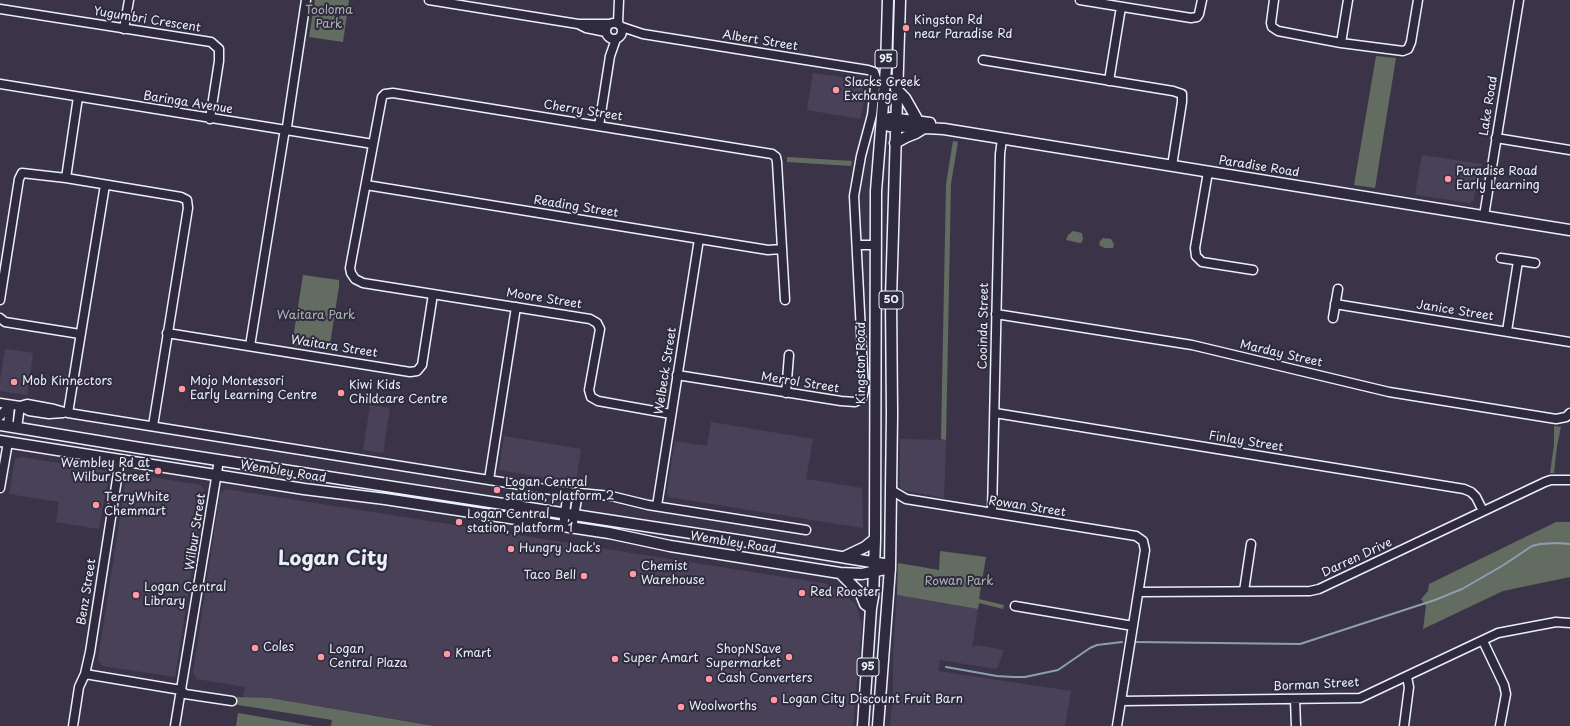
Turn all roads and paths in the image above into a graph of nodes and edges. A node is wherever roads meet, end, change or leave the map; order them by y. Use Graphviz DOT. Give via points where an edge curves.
graph roads {
  1 [pos="129,0"];
  2 [pos="429,0"];
  3 [pos="619,0"];
  4 [pos="888,0"];
  5 [pos="900,0"];
  6 [pos="1080,0"];
  7 [pos="1202,0"];
  8 [pos="1274,0"];
  9 [pos="1348,0"];
  10 [pos="1418,0"];
  11 [pos="1519,0"];
  12 [pos="306,3"];
  13 [pos="1121,7"];
  14 [pos="0,9"];
  15 [pos="578,24"];
  16 [pos="616,24"];
  17 [pos="124,29"];
  18 [pos="643,34"];
  19 [pos="613,36"];
  20 [pos="1341,43"];
  21 [pos="983,60"];
  22 [pos="874,72"];
  23 [pos="1109,81"];
  24 [pos="0,84"];
  25 [pos="896,90"];
  26 [pos="78,97"];
  27 [pos="210,119"];
  28 [pos="881,121"];
  29 [pos="895,122"];
  30 [pos="921,125"];
  31 [pos="599,126"];
  32 [pos="285,131"];
  33 [pos="1496,138"];
  34 [pos="1002,139"];
  35 [pos="895,143"];
  36 [pos="373,144"];
  37 [pos="1570,150"];
  38 [pos="1172,166"];
  39 [pos="1208,172"];
  40 [pos="66,178"];
  41 [pos="105,185"];
  42 [pos="366,185"];
  43 [pos="1484,216"];
  44 [pos="1570,230"];
  45 [pos="699,239"];
  46 [pos="857,245"];
  47 [pos="875,245"];
  48 [pos="782,249"];
  49 [pos="1501,258"];
  50 [pos="1518,261"];
  51 [pos="1535,263"];
  52 [pos="1253,270"];
  53 [pos="1338,289"];
  54 [pos="434,294"];
  55 [pos="0,300"];
  56 [pos="785,300"];
  57 [pos="1335,304"];
  58 [pos="516,307"];
  59 [pos="996,314"];
  60 [pos="0,318"];
  61 [pos="1333,318"];
  62 [pos="1506,332"];
  63 [pos="167,333"];
  64 [pos="80,334"];
  65 [pos="1570,342"];
  66 [pos="250,346"];
  67 [pos="789,354"];
  68 [pos="677,375"];
  69 [pos="786,393"];
  70 [pos="0,403"];
  71 [pos="10,405"];
  72 [pos="20,406"];
  73 [pos="68,413"];
  74 [pos="994,413"];
  75 [pos="1570,413"];
  76 [pos="671,414"];
  77 [pos="0,416"];
  78 [pos="8,426"];
  79 [pos="153,426"];
  80 [pos="4,442"];
  81 [pos="120,460"];
  82 [pos="219,460"];
  83 [pos="0,471"];
  84 [pos="217,475"];
  85 [pos="489,480"];
  86 [pos="1570,480"];
  87 [pos="0,485"];
  88 [pos="891,490"];
  89 [pos="568,492"];
  90 [pos="578,493"];
  91 [pos="906,499"];
  92 [pos="891,504"];
  93 [pos="657,506"];
  94 [pos="1483,511"];
  95 [pos="992,513"];
  96 [pos="570,514"];
  97 [pos="568,527"];
  98 [pos="806,530"];
  99 [pos="875,539"];
  100 [pos="1251,544"];
  101 [pos="844,557"];
  102 [pos="890,566"];
  103 [pos="874,567"];
  104 [pos="840,573"];
  105 [pos="1244,591"];
  106 [pos="1139,592"];
  107 [pos="1015,606"];
  108 [pos="871,608"];
  109 [pos="1570,622"];
  110 [pos="1133,626"];
  111 [pos="1483,641"];
  112 [pos="84,674"];
  113 [pos="1407,677"];
  114 [pos="181,690"];
  115 [pos="1296,699"];
  116 [pos="232,701"];
  117 [pos="1121,701"];
  118 [pos="73,726"];
  119 [pos="175,726"];
  120 [pos="864,726"];
  121 [pos="878,726"];
  122 [pos="1117,726"];
  123 [pos="1296,726"];
  124 [pos="1404,726"];
  125 [pos="1500,726"];
  1 -- 17 [label="street"];
  2 -- 15 [label="street, Albert Street"];
  3 -- 16 [label="street"];
  4 -- 28 [label="main road, Kingston Road / 95"];
  5 -- 25 [label="main road, 95"];
  6 -- 13 [label="street"];
  7 -- 13 [label="street" via="1199,14 1191,18"];
  8 -- 20 [label="street" via="1271,23 1278,31"];
  9 -- 20 [label="street"];
  10 -- 20 [label="street" via="1408,49 1403,51"];
  11 -- 33 [label="street, Lake Road"];
  12 -- 32 [label="street"];
  13 -- 23 [label="street"];
  14 -- 17 [label="street, Yugumbri Crescent"];
  15 -- 16 [label="street, Albert Street"];
  15 -- 19 [label="street, Albert Street"];
  16 -- 18 [label="street, Albert Street"];
  16 -- 19 [label="street" via="623,32"];
  16 -- 19 [label="street" via="606,28"];
  17 -- 27 [label="street, Yugumbri Crescent" via="211,42 219,49"];
  18 -- 19 [label="street, Albert Street"];
  18 -- 22 [label="street, Albert Street"];
  19 -- 31 [label="street"];
  21 -- 23 [label="street"];
  22 -- 46 [label="street, Merrol Street" via="874,104 855,191"];
  23 -- 38 [label="street" via="1182,94"];
  24 -- 26 [label="street, Baringa Avenue"];
  25 -- 29 [label="main road, 95"];
  25 -- 30 [label="main road" via="905,98"];
  26 -- 27 [label="street, Baringa Avenue"];
  26 -- 40 [label="street"];
  27 -- 32 [label="street, Baringa Avenue"];
  28 -- 29 [label="main road, Paradise Road"];
  28 -- 47 [label="main road, Kingston Road / 50" via="876,178"];
  29 -- 30 [label="main road, Paradise Road"];
  29 -- 35 [label="main road, 50"];
  30 -- 34 [label="main road, Paradise Road"];
  30 -- 35 [label="main road" via="916,133"];
  31 -- 36 [label="street, Cherry Street" via="393,92 385,94 380,102"];
  31 -- 48 [label="street, Cherry Street" via="776,156"];
  32 -- 36 [label="street, Baringa Avenue"];
  32 -- 66 [label="street"];
  33 -- 37 [label="street"];
  33 -- 43 [label="street, Lake Road"];
  34 -- 38 [label="main road, Paradise Road"];
  34 -- 59 [label="street, Cooinda Street"];
  35 -- 88 [label="main road, 50" via="890,327"];
  36 -- 42 [label="street"];
  38 -- 39 [label="main road, Paradise Road"];
  39 -- 43 [label="main road, Paradise Road"];
  39 -- 52 [label="street" via="1195,248 1196,256 1202,262"];
  40 -- 41 [label="street"];
  40 -- 55 [label="street" via="22,173"];
  41 -- 63 [label="street" via="187,200 188,208"];
  41 -- 64 [label="street"];
  42 -- 45 [label="street, Reading Street"];
  42 -- 54 [label="street, Moore Street" via="351,273 355,279 363,283"];
  43 -- 44 [label="main road, Paradise Road"];
  45 -- 48 [label="street, Reading Street" via="768,250"];
  45 -- 68 [label="street, Welbeck Street"];
  46 -- 47 [label="street"];
  46 -- 69 [label="street, Merrol Street" via="864,390 862,398 856,402 848,402"];
  47 -- 99 [label="main road, Kingston Road / 50"];
  48 -- 56 [label="street"];
  49 -- 50 [label="street"];
  50 -- 51 [label="street"];
  50 -- 62 [label="street"];
  53 -- 57 [label="street"];
  54 -- 58 [label="street, Moore Street"];
  54 -- 66 [label="street, Waitara Street" via="422,365 417,371 402,371"];
  57 -- 61 [label="street"];
  57 -- 62 [label="street, Janice Street"];
  58 -- 76 [label="street, Moore Street" via="590,318 597,323 600,330 591,397 598,401"];
  58 -- 85 [label="street"];
  59 -- 74 [label="street, Cooinda Street"];
  59 -- 75 [label="street, Marday Street" via="1192,345 1389,392 1560,419"];
  60 -- 64 [label="street" via="5,322"];
  62 -- 65 [label="street, Janice Street"];
  63 -- 66 [label="street, Waitara Street"];
  63 -- 79 [label="street"];
  64 -- 73 [label="street"];
  67 -- 69 [label="street"];
  68 -- 69 [label="street, Merrol Street"];
  68 -- 76 [label="street, Welbeck Street"];
  70 -- 71 [label="street, Wembley Road"];
  71 -- 72 [label="street, Wembley Road"];
  71 -- 77 [label="street"];
  71 -- 78 [label="street"];
  72 -- 73 [label="street, Wembley Road" via="27,404"];
  72 -- 78 [label="street"];
  73 -- 79 [label="street, Wembley Road"];
  74 -- 94 [label="street, Finlay Street" via="1464,489 1476,497"];
  74 -- 95 [label="street, Cooinda Street"];
  76 -- 93 [label="street, Welbeck Street"];
  78 -- 80 [label="main road"];
  78 -- 82 [label="main road, Wembley Road"];
  79 -- 85 [label="street, Wembley Road"];
  80 -- 81 [label="main road, Wembley Road"];
  80 -- 87 [label="street"];
  81 -- 84 [label="main road, Wembley Road"];
  81 -- 112 [label="street, Benz Street" via="90,652"];
  82 -- 84 [label="street, Wilbur Street"];
  82 -- 96 [label="main road, Wembley Road"];
  83 -- 87 [label="street"];
  84 -- 97 [label="main road, Wembley Road"];
  84 -- 114 [label="street, Wilbur Street"];
  85 -- 89 [label="street, Wembley Road"];
  86 -- 94 [label="street, Darren Drive" via="1545,482"];
  88 -- 91 [label="street, Rowan Street"];
  88 -- 92 [label="main road, 50"];
  89 -- 90 [label="street, Wembley Road"];
  89 -- 96 [label="street"];
  90 -- 93 [label="street, Wembley Road" via="611,496"];
  90 -- 96 [label="street"];
  91 -- 92 [label="street, Rowan Street"];
  91 -- 95 [label="street, Rowan Street"];
  92 -- 102 [label="main road, 50"];
  93 -- 98 [label="street, Wembley Road"];
  94 -- 105 [label="street, Darren Drive" via="1319,589"];
  95 -- 106 [label="street, Rowan Street" via="1136,536 1143,541 1145,550"];
  96 -- 97 [label="street"];
  96 -- 101 [label="main road, Wembley Road"];
  97 -- 104 [label="main road, Wembley Road"];
  99 -- 101 [label="main road"];
  99 -- 103 [label="main road, Kingston Road / 95"];
  100 -- 105 [label="street"];
  101 -- 103 [label="main road, Wembley Road"];
  102 -- 103 [label="main road, Wembley Road"];
  102 -- 121 [label="main road, 95"];
  103 -- 104 [label="main road, Wembley Road" via="857,575"];
  103 -- 108 [label="main road, Kingston Road / 95"];
  104 -- 108 [label="main road"];
  105 -- 106 [label="street, Darren Drive"];
  106 -- 110 [label="street"];
  107 -- 110 [label="street"];
  108 -- 120 [label="main road, Kingston Road / 95"];
  109 -- 111 [label="street, Borman Street" via="1556,622 1498,633"];
  110 -- 117 [label="street"];
  111 -- 113 [label="street, Borman Street"];
  111 -- 125 [label="street" via="1506,694"];
  112 -- 114 [label="street"];
  112 -- 118 [label="street, Benz Street" via="79,687"];
  113 -- 115 [label="street, Borman Street" via="1360,698"];
  113 -- 124 [label="street" via="1409,687"];
  114 -- 116 [label="street" via="185,694"];
  114 -- 119 [label="street, Wilbur Street"];
  115 -- 117 [label="street, Borman Street"];
  115 -- 123 [label="street"];
  117 -- 122 [label="street"];
}
